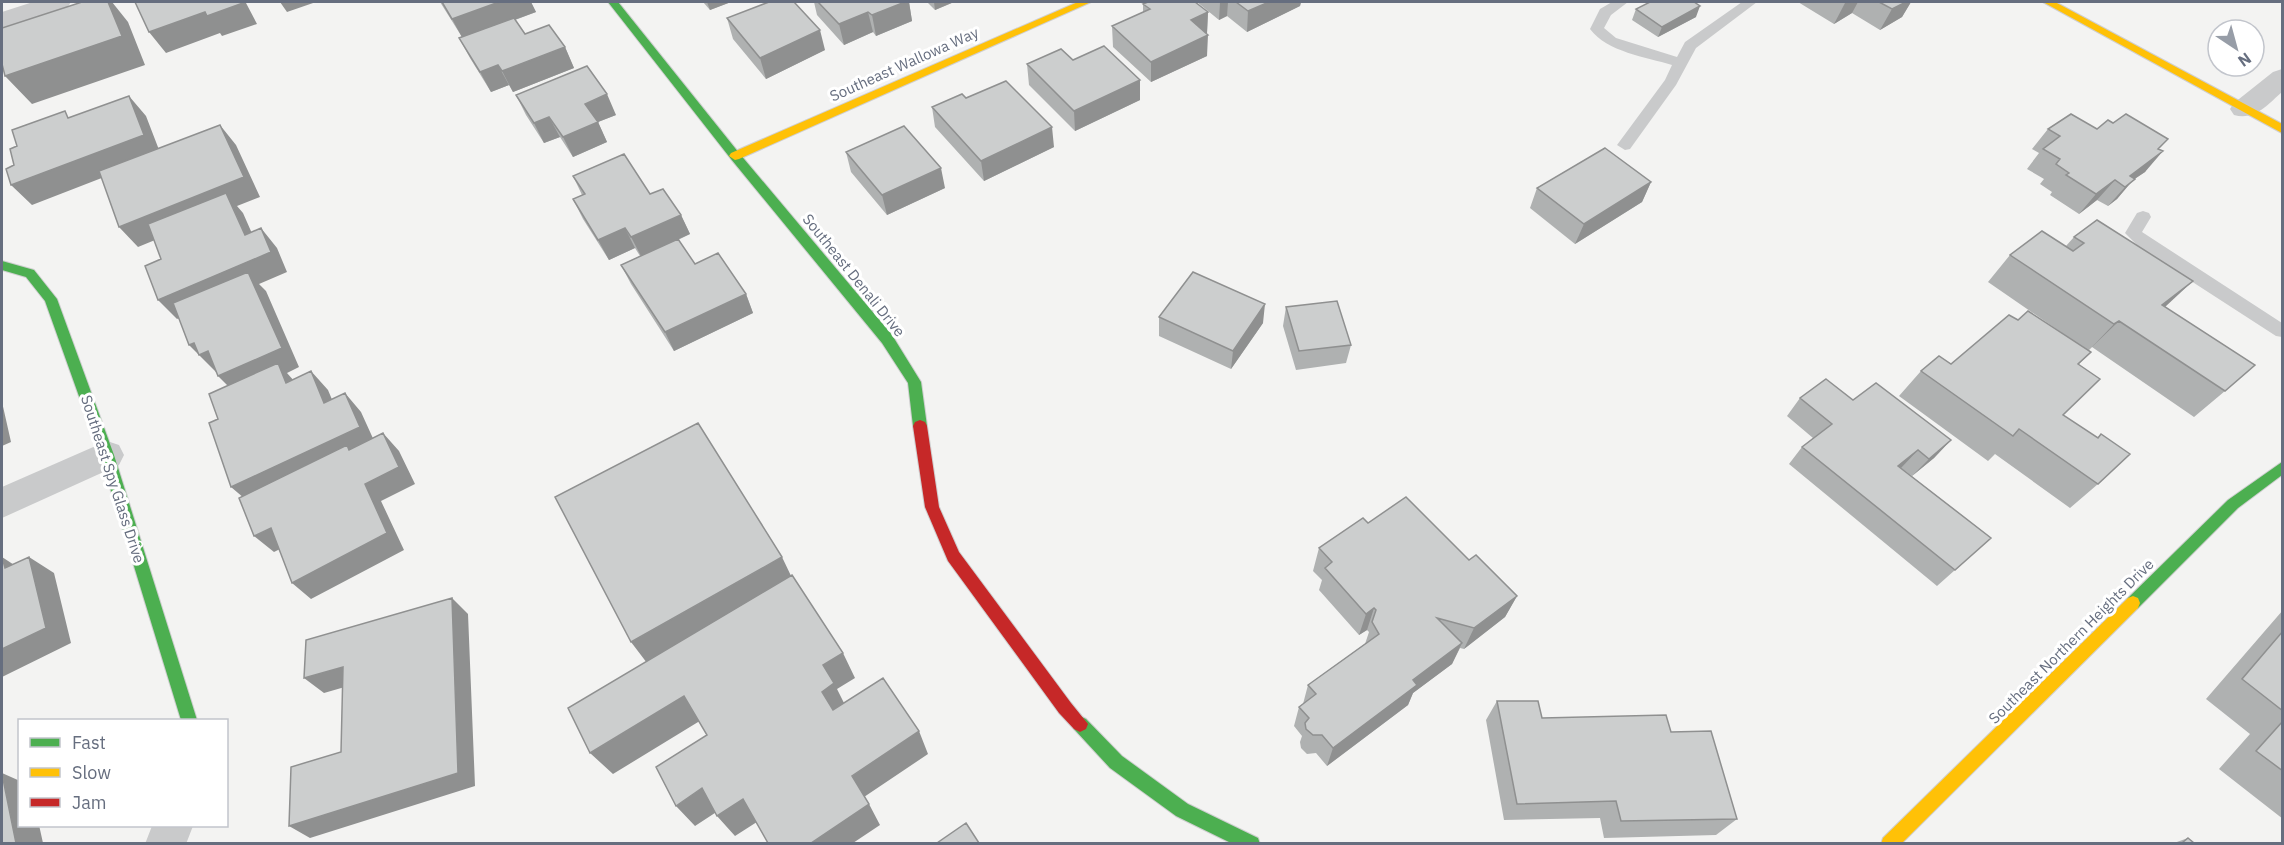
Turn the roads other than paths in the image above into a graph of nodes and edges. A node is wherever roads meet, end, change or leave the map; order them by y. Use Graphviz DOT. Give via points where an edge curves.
graph roads {
  1 [pos="58,2"];
  2 [pos="613,2"];
  3 [pos="1086,2"];
  4 [pos="1621,2"];
  5 [pos="1750,2"];
  6 [pos="2048,2"];
  7 [pos="2,20"];
  8 [pos="1681,63"];
  9 [pos="2283,78"];
  10 [pos="2244,108"];
  11 [pos="2283,129"];
  12 [pos="1625,145"];
  13 [pos="735,156"];
  14 [pos="2143,217"];
  15 [pos="2,266"];
  16 [pos="2283,331"];
  17 [pos="107,455"];
  18 [pos="2280,473"];
  19 [pos="2,503"];
  20 [pos="189,719"];
  21 [pos="172,827"];
  22 [pos="165,843"];
  23 [pos="1252,843"];
  24 [pos="1889,843"];
  1 -- 7 [label="street"];
  2 -- 13 [label="street, Southeast Denali Drive"];
  3 -- 13 [label="street, Southeast Wallowa Way"];
  4 -- 8 [label="lane" via="1605,12 1597,29 1611,41"];
  5 -- 8 [label="lane" via="1690,45"];
  6 -- 10 [label="street"];
  8 -- 12 [label="lane"];
  9 -- 10 [label="street"];
  10 -- 11 [label="street"];
  13 -- 23 [label="street, Southeast Denali Drive" via="887,339 914,382 933,507 953,556 1065,708 1116,762 1182,810"];
  14 -- 16 [label="lane" via="2133,233 2145,244"];
  15 -- 17 [label="street, Southeast Spy Glass Drive" via="30,273 51,299"];
  17 -- 19 [label="street"];
  17 -- 20 [label="street, Southeast Spy Glass Drive"];
  18 -- 24 [label="street, Southeast Northern Heights Drive" via="2233,504"];
  21 -- 22 [label="street"];
}
